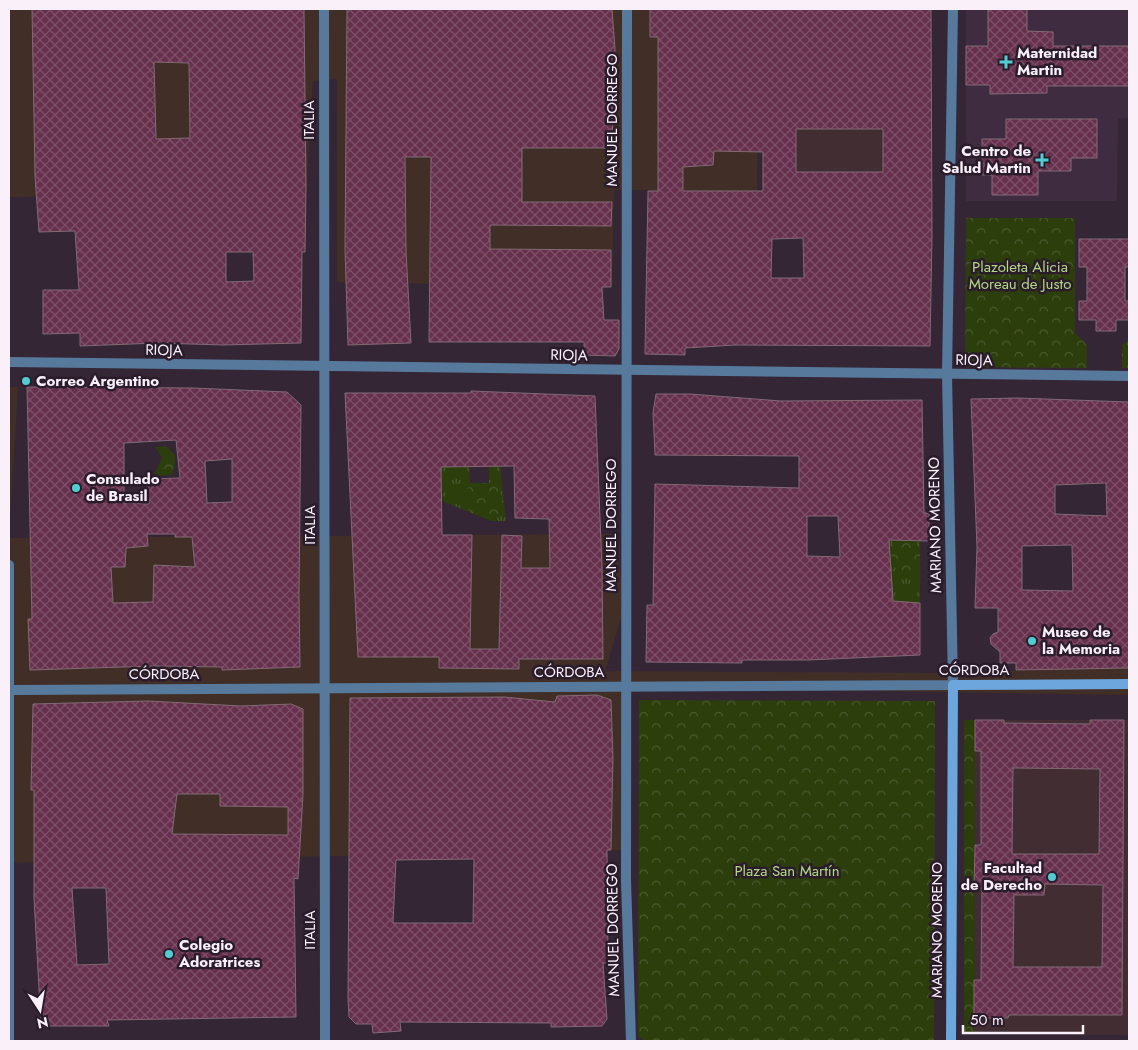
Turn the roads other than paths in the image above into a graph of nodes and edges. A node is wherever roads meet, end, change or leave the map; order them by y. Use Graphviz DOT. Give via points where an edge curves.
graph roads {
  1 [pos="324,9"];
  2 [pos="627,9"];
  3 [pos="953,9"];
  4 [pos="9,362"];
  5 [pos="324,367"];
  6 [pos="626,370"];
  7 [pos="947,374"];
  8 [pos="1129,376"];
  9 [pos="9,565"];
  10 [pos="1129,684"];
  11 [pos="953,685"];
  12 [pos="627,687"];
  13 [pos="325,688"];
  14 [pos="9,690"];
  15 [pos="9,1041"];
  16 [pos="325,1041"];
  17 [pos="630,1041"];
  18 [pos="951,1041"];
  1 -- 5 [label="street, ITALIA"];
  2 -- 6 [label="street, MANUEL DORREGO"];
  3 -- 7 [label="street, MARIANO MORENO"];
  4 -- 5 [label="street, RIOJA"];
  5 -- 6 [label="street, RIOJA"];
  5 -- 13 [label="street, ITALIA"];
  6 -- 7 [label="street, RIOJA"];
  6 -- 12 [label="street, MANUEL DORREGO"];
  7 -- 8 [label="street, RIOJA"];
  7 -- 11 [label="street, MARIANO MORENO"];
  9 -- 14 [label="street"];
  10 -- 11 [label="main road, CÓRDOBA"];
  11 -- 12 [label="street, CÓRDOBA"];
  11 -- 18 [label="main road, MARIANO MORENO"];
  12 -- 13 [label="street, CÓRDOBA"];
  12 -- 17 [label="street, MANUEL DORREGO" via="626,880"];
  13 -- 14 [label="street, CÓRDOBA"];
  13 -- 16 [label="street, ITALIA"];
  14 -- 15 [label="street"];
}
